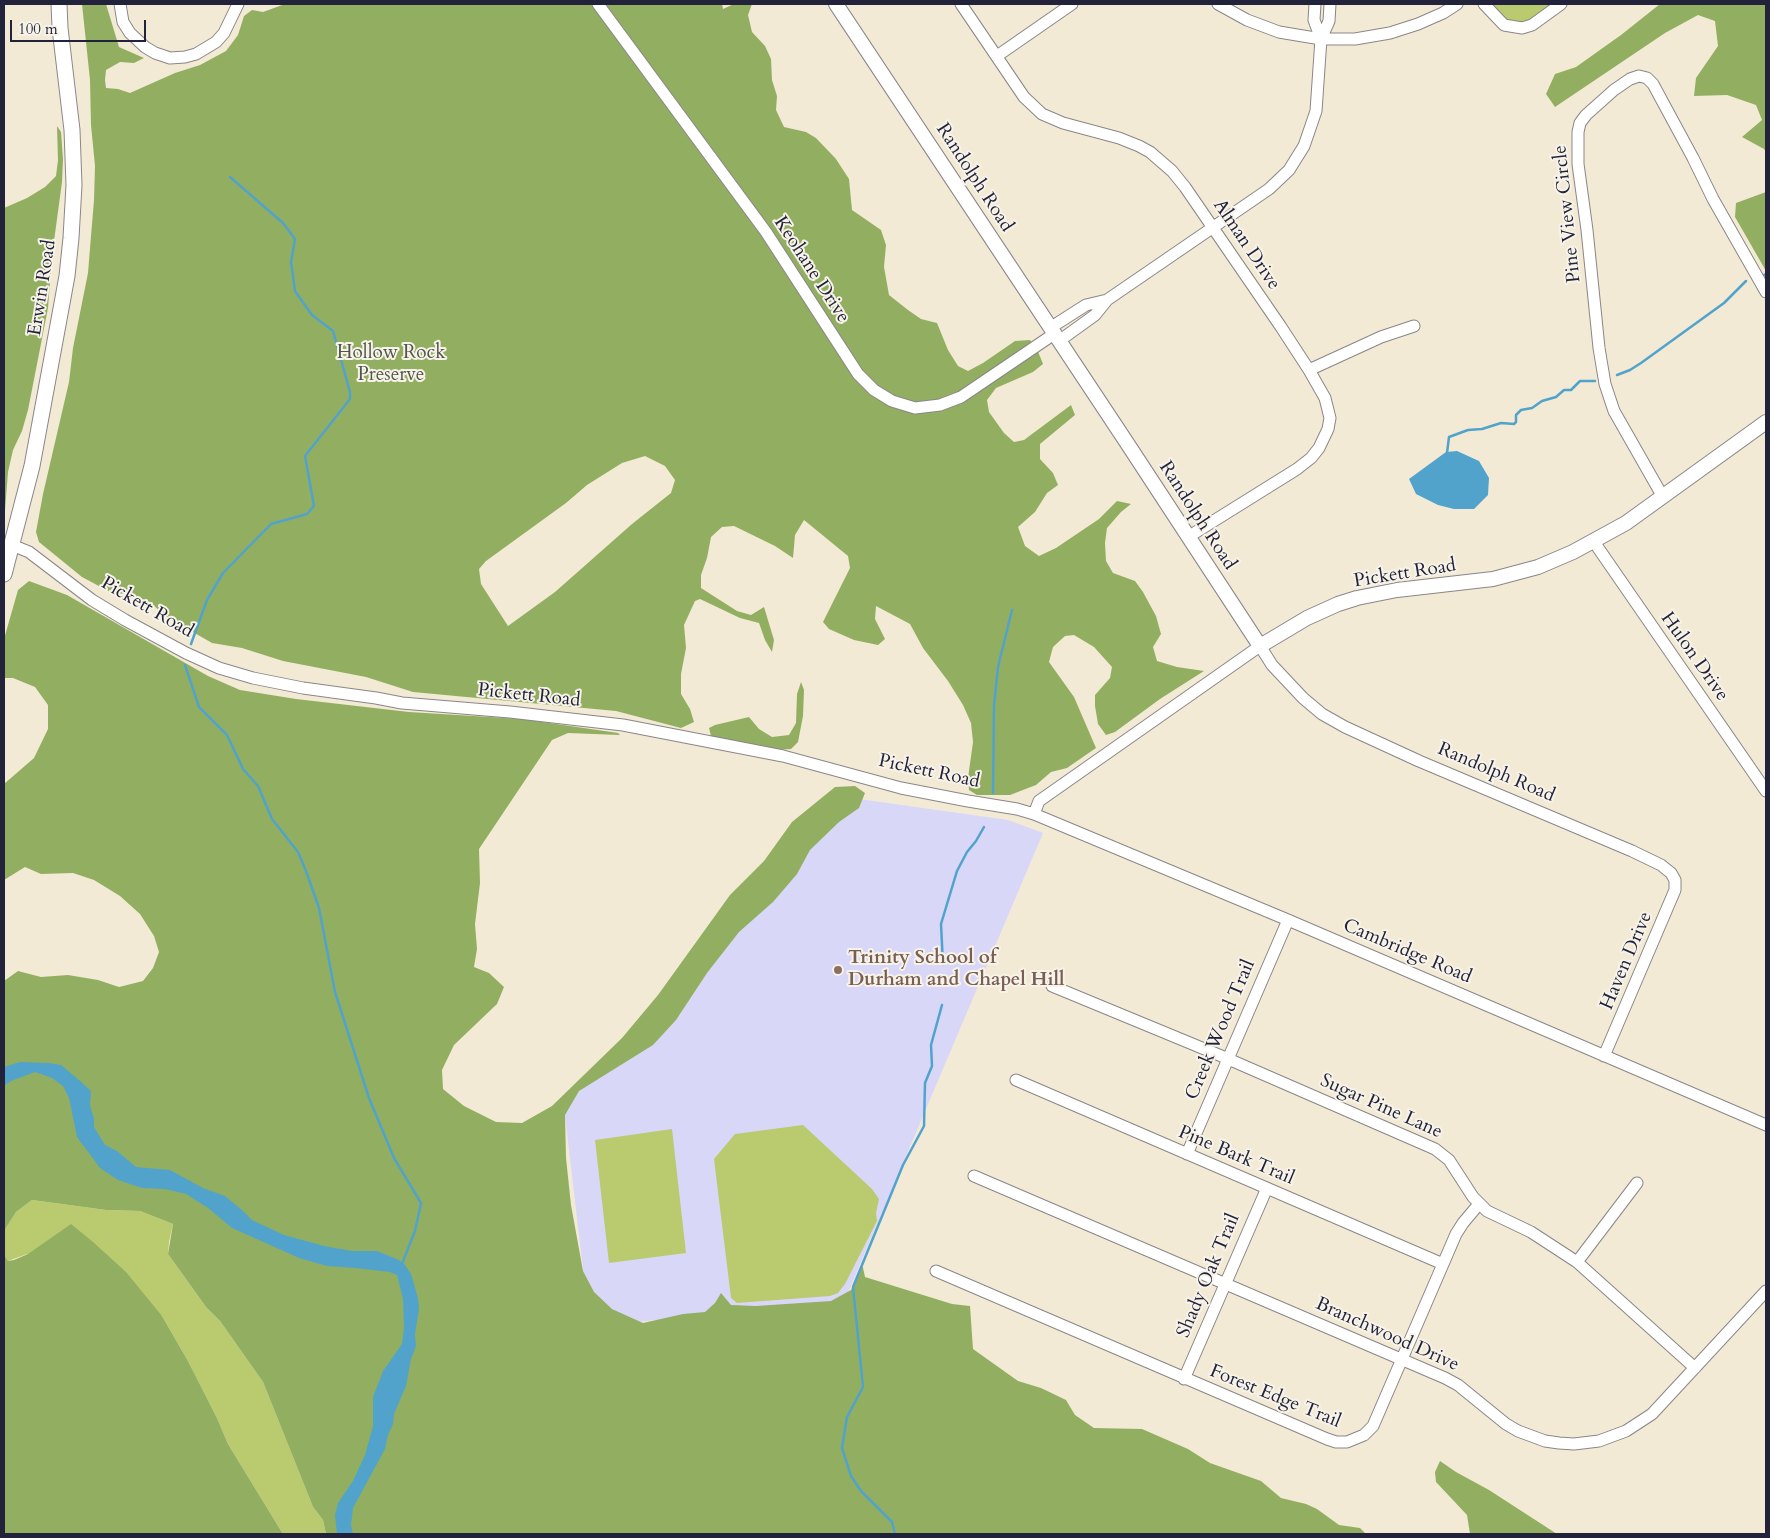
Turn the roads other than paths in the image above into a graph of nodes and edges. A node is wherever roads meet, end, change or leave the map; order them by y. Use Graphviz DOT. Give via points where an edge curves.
graph roads {
  1 [pos="59,4"];
  2 [pos="120,4"];
  3 [pos="238,4"];
  4 [pos="598,4"];
  5 [pos="836,4"];
  6 [pos="961,4"];
  7 [pos="1072,4"];
  8 [pos="1218,4"];
  9 [pos="1315,4"];
  10 [pos="1330,4"];
  11 [pos="1457,4"];
  12 [pos="1484,4"];
  13 [pos="1561,4"];
  14 [pos="1321,39"];
  15 [pos="997,56"];
  16 [pos="1213,227"];
  17 [pos="1766,292"];
  18 [pos="1414,326"];
  19 [pos="1055,335"];
  20 [pos="1309,370"];
  21 [pos="1766,422"];
  22 [pos="1663,498"];
  23 [pos="1188,537"];
  24 [pos="1594,542"];
  25 [pos="12,545"];
  26 [pos="4,574"];
  27 [pos="1260,646"];
  28 [pos="1766,791"];
  29 [pos="1034,814"];
  30 [pos="1674,878"];
  31 [pos="1288,920"];
  32 [pos="1052,986"];
  33 [pos="1604,1056"];
  34 [pos="1228,1058"];
  35 [pos="1016,1080"];
  36 [pos="1766,1125"];
  37 [pos="1187,1154"];
  38 [pos="974,1176"];
  39 [pos="1637,1183"];
  40 [pos="1267,1188"];
  41 [pos="1480,1204"];
  42 [pos="1576,1262"];
  43 [pos="1443,1264"];
  44 [pos="936,1270"];
  45 [pos="1225,1283"];
  46 [pos="1766,1291"];
  47 [pos="1402,1359"];
  48 [pos="1695,1368"];
  49 [pos="1184,1379"];
  1 -- 25 [label="main road, Erwin Road" via="72,130 74,185 71,238 40,426"];
  2 -- 3 [label="street" via="123,22 137,40 155,53 170,58 196,54 216,42"];
  4 -- 19 [label="street, Keohane Drive" via="766,232 858,374 874,390 892,401 915,408 940,405 961,397"];
  5 -- 19 [label="street, Randolph Road"];
  6 -- 15 [label="street, Alman Drive"];
  7 -- 15 [label="street"];
  8 -- 14 [label="street" via="1279,32"];
  9 -- 14 [label="street, Keohane Drive" via="1314,20"];
  10 -- 14 [label="street, Keohane Drive" via="1329,21"];
  11 -- 14 [label="street" via="1418,24 1390,33 1355,39"];
  12 -- 13 [label="street" via="1504,25 1522,28 1532,26"];
  14 -- 16 [label="street, Keohane Drive" via="1316,111 1304,146 1289,170 1269,189"];
  15 -- 16 [label="street, Alman Drive" via="1024,97 1042,114 1150,152 1185,187"];
  16 -- 19 [label="street, Keohane Drive" via="1107,300 1086,305"];
  16 -- 20 [label="street, Alman Drive"];
  17 -- 22 [label="street, Pine View Circle" via="1712,199 1653,84 1639,76 1614,90 1586,115 1578,132 1578,164 1599,348 1605,384 1614,411"];
  18 -- 20 [label="street" via="1381,337"];
  19 -- 23 [label="street, Randolph Road"];
  20 -- 23 [label="street, Alman Drive" via="1325,398 1330,418 1325,439 1319,448 1297,469"];
  21 -- 22 [label="street, Pickett Road"];
  22 -- 24 [label="street, Pickett Road"];
  23 -- 27 [label="street, Randolph Road"];
  24 -- 27 [label="street, Pickett Road" via="1514,574 1478,582 1375,594 1344,602 1307,618"];
  24 -- 28 [label="street, Hulon Drive"];
  25 -- 26 [label="main road, Erwin Road"];
  25 -- 29 [label="street, Pickett Road" via="29,552 92,600 140,628 219,668 253,678 402,703 623,725 783,756 901,788"];
  27 -- 29 [label="street, Pickett Road" via="1039,802"];
  27 -- 30 [label="street, Randolph Road" via="1293,689 1322,714 1345,727 1653,860 1667,868"];
  29 -- 31 [label="street, Cambridge Road"];
  30 -- 33 [label="street, Haven Drive" via="1675,890 1666,913"];
  31 -- 33 [label="street, Cambridge Road"];
  31 -- 34 [label="street, Creek Wood Trail"];
  32 -- 34 [label="street, Sugar Pine Lane"];
  33 -- 36 [label="street, Cambridge Road"];
  34 -- 37 [label="street, Creek Wood Trail"];
  34 -- 41 [label="street, Sugar Pine Lane" via="1435,1149 1449,1160"];
  35 -- 37 [label="street, Pine Bark Trail"];
  37 -- 40 [label="street, Pine Bark Trail"];
  38 -- 45 [label="street, Branchwood Drive"];
  39 -- 42 [label="street"];
  40 -- 43 [label="street, Pine Bark Trail"];
  40 -- 45 [label="street, Shady Oak Trail"];
  41 -- 42 [label="street, Sugar Pine Lane" via="1494,1216 1531,1232"];
  41 -- 43 [label="street, Forest Edge Trail" via="1463,1223"];
  42 -- 48 [label="street, Sugar Pine Lane"];
  43 -- 47 [label="street, Forest Edge Trail"];
  44 -- 49 [label="street, Forest Edge Trail"];
  45 -- 47 [label="street, Branchwood Drive"];
  45 -- 49 [label="street, Shady Oak Trail"];
  46 -- 48 [label="street, Branchwood Drive"];
  47 -- 48 [label="street, Branchwood Drive" via="1458,1385 1518,1431 1545,1441 1574,1444 1605,1439 1640,1423 1662,1405"];
  47 -- 49 [label="street, Forest Edge Trail" via="1372,1426 1364,1435 1347,1442 1327,1439"];
}
